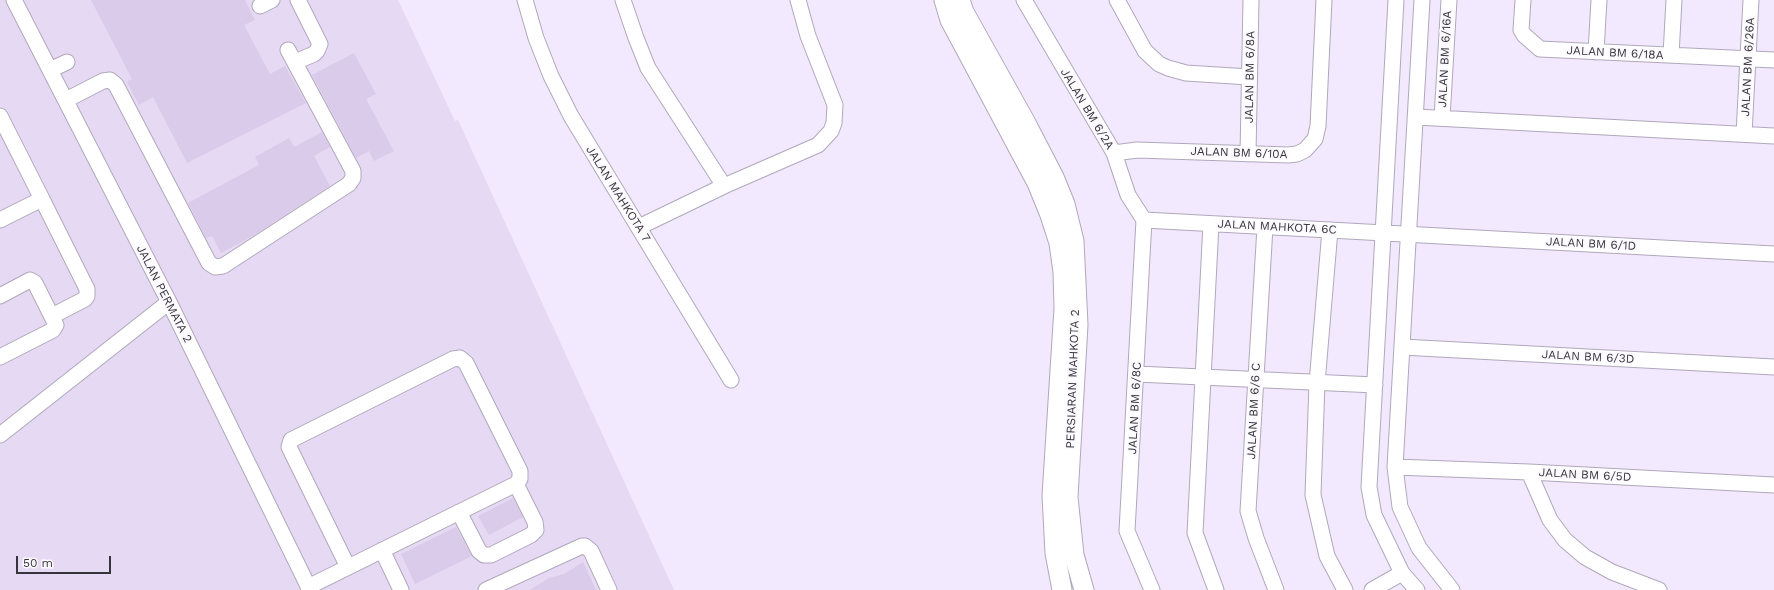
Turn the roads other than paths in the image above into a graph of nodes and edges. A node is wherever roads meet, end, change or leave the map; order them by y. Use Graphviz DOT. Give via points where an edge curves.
graph roads {
  1 [pos="14,0"];
  2 [pos="298,0"];
  3 [pos="525,0"];
  4 [pos="623,0"];
  5 [pos="798,0"];
  6 [pos="944,0"];
  7 [pos="960,0"];
  8 [pos="1024,0"];
  9 [pos="1117,0"];
  10 [pos="1251,0"];
  11 [pos="1324,0"];
  12 [pos="1396,0"];
  13 [pos="1422,0"];
  14 [pos="1449,0"];
  15 [pos="1523,0"];
  16 [pos="1599,0"];
  17 [pos="1674,0"];
  18 [pos="1751,0"];
  19 [pos="1596,52"];
  20 [pos="1671,55"];
  21 [pos="1748,58"];
  22 [pos="1774,60"];
  23 [pos="67,62"];
  24 [pos="50,70"];
  25 [pos="1250,77"];
  26 [pos="66,100"];
  27 [pos="0,116"];
  28 [pos="1416,117"];
  29 [pos="1442,118"];
  30 [pos="1744,134"];
  31 [pos="1774,136"];
  32 [pos="1114,153"];
  33 [pos="1248,154"];
  34 [pos="724,186"];
  35 [pos="42,199"];
  36 [pos="0,220"];
  37 [pos="1144,220"];
  38 [pos="1210,224"];
  39 [pos="1265,227"];
  40 [pos="639,228"];
  41 [pos="1330,230"];
  42 [pos="1383,232"];
  43 [pos="1409,234"];
  44 [pos="1774,254"];
  45 [pos="0,296"];
  46 [pos="169,302"];
  47 [pos="52,316"];
  48 [pos="1402,347"];
  49 [pos="0,357"];
  50 [pos="1774,367"];
  51 [pos="1137,374"];
  52 [pos="1202,377"];
  53 [pos="731,380"];
  54 [pos="1256,380"];
  55 [pos="1317,382"];
  56 [pos="1375,385"];
  57 [pos="0,435"];
  58 [pos="1395,467"];
  59 [pos="1529,472"];
  60 [pos="516,484"];
  61 [pos="1774,485"];
  62 [pos="1060,497"];
  63 [pos="459,512"];
  64 [pos="382,550"];
  65 [pos="348,567"];
  66 [pos="1402,573"];
  67 [pos="309,589"];
  68 [pos="401,590"];
  69 [pos="486,590"];
  70 [pos="609,590"];
  71 [pos="1062,590"];
  72 [pos="1084,590"];
  73 [pos="1152,590"];
  74 [pos="1216,590"];
  75 [pos="1276,590"];
  76 [pos="1345,590"];
  77 [pos="1372,590"];
  78 [pos="1417,590"];
  79 [pos="1452,590"];
  80 [pos="1659,590"];
  1 -- 24 [label="street, JALAN PERMATA 2"];
  2 -- 26 [label="street" via="320,48 314,54 292,56 352,171 353,178 349,184 223,266 215,267 209,262 116,85 110,80 103,81"];
  3 -- 40 [label="street, JALAN MAHKOTA 7" via="551,76 595,157"];
  4 -- 34 [label="street" via="648,68"];
  5 -- 34 [label="street" via="808,36 835,105 831,131 818,145"];
  6 -- 62 [label="main road, PERSIARAN MAHKOTA 2" via="950,20 1037,183 1059,243 1064,308"];
  7 -- 62 [label="main road, PERSIARAN MAHKOTA 2" via="964,12 1054,177 1065,204 1074,241 1078,325"];
  8 -- 32 [label="street, JALAN BM 6/2A"];
  9 -- 25 [label="street" via="1145,51 1160,64 1182,72"];
  10 -- 25 [label="street, JALAN BM 6/8A"];
  11 -- 33 [label="street, JALAN BM 6/10A" via="1318,126 1315,139 1305,150 1292,155"];
  12 -- 42 [label="street"];
  13 -- 28 [label="street"];
  14 -- 29 [label="street, JALAN BM 6/16A"];
  15 -- 19 [label="street, JALAN BM 6/18A" via="1521,30 1538,48"];
  16 -- 19 [label="street"];
  17 -- 20 [label="street"];
  18 -- 21 [label="street, JALAN BM 6/26A"];
  19 -- 20 [label="street, JALAN BM 6/18A"];
  20 -- 21 [label="street, JALAN BM 6/18A"];
  21 -- 22 [label="street, JALAN BM 6/18A"];
  21 -- 30 [label="street, JALAN BM 6/26A"];
  23 -- 24 [label="street"];
  24 -- 26 [label="street, JALAN PERMATA 2"];
  25 -- 33 [label="street, JALAN BM 6/8A"];
  26 -- 46 [label="street, JALAN PERMATA 2"];
  27 -- 35 [label="street"];
  28 -- 29 [label="street"];
  28 -- 43 [label="street"];
  29 -- 30 [label="street"];
  30 -- 31 [label="street"];
  32 -- 33 [label="street, JALAN BM 6/10A" via="1137,150"];
  32 -- 37 [label="street, JALAN BM 6/2A" via="1126,192"];
  34 -- 40 [label="street"];
  35 -- 36 [label="street"];
  35 -- 47 [label="street" via="87,289 85,299"];
  37 -- 38 [label="street, JALAN MAHKOTA 6C"];
  37 -- 51 [label="street, JALAN BM 6/8C"];
  38 -- 39 [label="street, JALAN MAHKOTA 6C"];
  38 -- 52 [label="street"];
  39 -- 41 [label="street, JALAN MAHKOTA 6C"];
  39 -- 54 [label="street, JALAN BM 6/6 C"];
  40 -- 53 [label="street, JALAN MAHKOTA 7"];
  41 -- 42 [label="street, JALAN MAHKOTA 6C"];
  41 -- 55 [label="street"];
  42 -- 43 [label="street, JALAN MAHKOTA 6C"];
  42 -- 56 [label="street"];
  43 -- 44 [label="street, JALAN BM 6/1D"];
  43 -- 48 [label="street"];
  45 -- 47 [label="street" via="30,280 35,283"];
  46 -- 57 [label="street"];
  46 -- 67 [label="street, JALAN PERMATA 2"];
  47 -- 49 [label="street" via="56,325 53,330"];
  48 -- 50 [label="street, JALAN BM 6/3D"];
  48 -- 58 [label="street"];
  51 -- 52 [label="street"];
  51 -- 73 [label="street, JALAN BM 6/8C" via="1127,531"];
  52 -- 54 [label="street"];
  52 -- 74 [label="street" via="1195,533"];
  54 -- 55 [label="street"];
  54 -- 75 [label="street, JALAN BM 6/6 C" via="1248,511"];
  55 -- 56 [label="street"];
  55 -- 76 [label="street" via="1313,495 1327,556"];
  56 -- 66 [label="street" via="1369,487 1374,515"];
  58 -- 59 [label="street, JALAN BM 6/5D"];
  58 -- 79 [label="street" via="1400,507 1409,528 1419,548"];
  59 -- 61 [label="street, JALAN BM 6/5D"];
  59 -- 80 [label="street" via="1550,520 1565,540 1585,557 1612,572"];
  60 -- 63 [label="street"];
  60 -- 63 [label="street" via="535,522 536,530 491,555 484,555 478,550"];
  60 -- 65 [label="street" via="520,479 520,471 466,363 460,358 446,362 291,440 289,447"];
  62 -- 71 [label="main road, PERSIARAN MAHKOTA 2" via="1055,553"];
  62 -- 72 [label="main road, PERSIARAN MAHKOTA 2"];
  63 -- 64 [label="street"];
  64 -- 65 [label="street"];
  64 -- 68 [label="street"];
  65 -- 67 [label="street"];
  66 -- 77 [label="street"];
  66 -- 78 [label="street"];
  69 -- 70 [label="street" via="585,546 591,551"];
}
